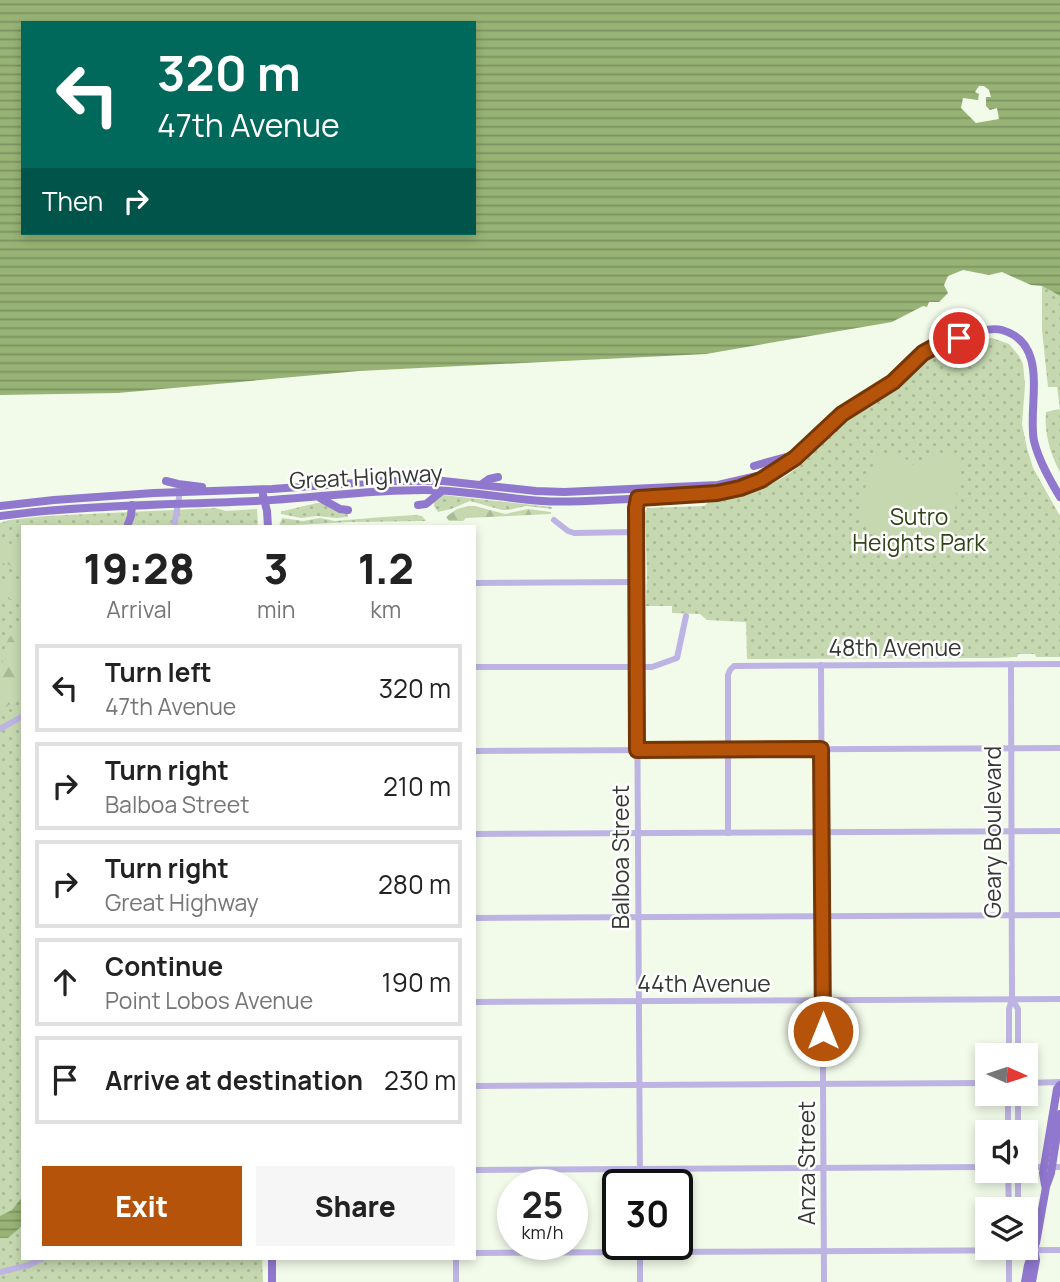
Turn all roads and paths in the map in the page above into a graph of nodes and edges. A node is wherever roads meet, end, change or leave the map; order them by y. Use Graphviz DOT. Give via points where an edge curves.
graph roads {
  1 [pos="795,458"];
  2 [pos="754,467"];
  3 [pos="772,473"];
  4 [pos="498,477"];
  5 [pos="166,481"];
  6 [pos="482,484"];
  7 [pos="639,488"];
  8 [pos="261,489"];
  9 [pos="222,490"];
  10 [pos="442,491"];
  11 [pos="180,492"];
  12 [pos="116,496"];
  13 [pos="317,496"];
  14 [pos="1060,497"];
  15 [pos="638,498"];
  16 [pos="265,500"];
  17 [pos="179,503"];
  18 [pos="16,505"];
  19 [pos="132,505"];
  20 [pos="418,505"];
  21 [pos="0,506"];
  22 [pos="348,510"];
  23 [pos="1,519"];
  24 [pos="554,520"];
  25 [pos="128,525"];
  26 [pos="174,525"];
  27 [pos="268,525"];
  28 [pos="636,532"];
  29 [pos="636,582"];
  30 [pos="476,583"];
  31 [pos="686,616"];
  32 [pos="1011,664"];
  33 [pos="1060,664"];
  34 [pos="821,665"];
  35 [pos="637,666"];
  36 [pos="476,667"];
  37 [pos="21,717"];
  38 [pos="0,730"];
  39 [pos="1011,748"];
  40 [pos="1060,748"];
  41 [pos="728,749"];
  42 [pos="821,749"];
  43 [pos="637,750"];
  44 [pos="476,751"];
  45 [pos="1060,831"];
  46 [pos="822,832"];
  47 [pos="1012,832"];
  48 [pos="728,833"];
  49 [pos="476,834"];
  50 [pos="638,834"];
  51 [pos="1012,915"];
  52 [pos="1060,915"];
  53 [pos="822,916"];
  54 [pos="638,917"];
  55 [pos="476,918"];
  56 [pos="1012,999"];
  57 [pos="1060,999"];
  58 [pos="823,1000"];
  59 [pos="639,1001"];
  60 [pos="476,1002"];
  61 [pos="1009,1043"];
  62 [pos="1018,1043"];
  63 [pos="975,1083"];
  64 [pos="1038,1083"];
  65 [pos="823,1084"];
  66 [pos="1060,1084"];
  67 [pos="639,1085"];
  68 [pos="476,1086"];
  69 [pos="1060,1114"];
  70 [pos="975,1167"];
  71 [pos="1052,1167"];
  72 [pos="824,1168"];
  73 [pos="602,1169"];
  74 [pos="639,1169"];
  75 [pos="476,1170"];
  76 [pos="1038,1228"];
  77 [pos="975,1250"];
  78 [pos="1060,1250"];
  79 [pos="1038,1251"];
  80 [pos="824,1252"];
  81 [pos="602,1253"];
  82 [pos="693,1253"];
  83 [pos="476,1254"];
  84 [pos="39,1260"];
  85 [pos="272,1260"];
  86 [pos="456,1260"];
  87 [pos="640,1260"];
  88 [pos="1009,1260"];
  89 [pos="1030,1260"];
  90 [pos="1036,1260"];
  91 [pos="0,1272"];
  92 [pos="272,1282"];
  93 [pos="456,1282"];
  94 [pos="640,1282"];
  95 [pos="824,1282"];
  96 [pos="1009,1282"];
  97 [pos="1025,1282"];
  98 [pos="1032,1282"];
  1 -- 2 [label="main road"];
  1 -- 3 [label="main road, Great Highway"];
  1 -- 14 [label="main road, Great Highway" via="842,414 893,382 929,350 978,331 999,330 1018,338 1030,355 1034,438"];
  3 -- 7 [label="main road, Great Highway" via="718,485"];
  3 -- 15 [label="main road, Great Highway" via="755,483 717,493"];
  4 -- 6 [label="main road"];
  5 -- 9 [label="main road"];
  6 -- 7 [label="main road, Great Highway" via="557,492"];
  6 -- 8 [label="main road, Great Highway" via="395,480"];
  7 -- 15 [label="street, Balboa Street"];
  8 -- 9 [label="main road, Great Highway"];
  8 -- 16 [label="main road"];
  9 -- 11 [label="main road, Great Highway"];
  10 -- 13 [label="main road, Great Highway"];
  10 -- 15 [label="main road, Great Highway" via="549,502"];
  10 -- 20 [label="main road"];
  11 -- 12 [label="main road, Great Highway"];
  11 -- 17 [label="street"];
  12 -- 18 [label="main road, Great Highway"];
  12 -- 19 [label="main road"];
  13 -- 16 [label="main road, Great Highway"];
  13 -- 22 [label="main road"];
  15 -- 28 [label="street, Balboa Street"];
  16 -- 17 [label="main road, Great Highway"];
  16 -- 27 [label="main road"];
  17 -- 19 [label="main road, Great Highway"];
  17 -- 26 [label="street"];
  18 -- 21 [label="main road, Great Highway"];
  18 -- 23 [label="main road" via="3,512"];
  19 -- 23 [label="main road, Great Highway" via="49,510"];
  19 -- 25 [label="main road"];
  24 -- 28 [label="street" via="574,533"];
  28 -- 29 [label="street, Balboa Street"];
  29 -- 30 [label="street"];
  29 -- 35 [label="street, Balboa Street"];
  31 -- 35 [label="street" via="675,659 652,667"];
  32 -- 33 [label="street, 48th Avenue"];
  32 -- 34 [label="street, 48th Avenue"];
  32 -- 39 [label="street, Geary Boulevard"];
  34 -- 41 [label="street, 48th Avenue" via="732,668 728,675"];
  34 -- 42 [label="street, Anza Street"];
  35 -- 36 [label="street"];
  35 -- 43 [label="street, Balboa Street"];
  37 -- 38 [label="street"];
  39 -- 40 [label="street"];
  39 -- 42 [label="street"];
  39 -- 47 [label="street, Geary Boulevard"];
  41 -- 42 [label="street"];
  41 -- 43 [label="street"];
  41 -- 48 [label="street"];
  42 -- 46 [label="street, Anza Street"];
  43 -- 44 [label="street"];
  43 -- 50 [label="street, Balboa Street"];
  45 -- 47 [label="street"];
  46 -- 47 [label="street"];
  46 -- 48 [label="street"];
  46 -- 53 [label="street, Anza Street"];
  47 -- 51 [label="street, Geary Boulevard"];
  48 -- 50 [label="street"];
  49 -- 50 [label="street"];
  50 -- 54 [label="street, Balboa Street"];
  51 -- 52 [label="street"];
  51 -- 53 [label="street"];
  51 -- 56 [label="street, Geary Boulevard"];
  53 -- 54 [label="street"];
  53 -- 58 [label="street, Anza Street"];
  54 -- 55 [label="street"];
  54 -- 59 [label="street, Balboa Street"];
  56 -- 57 [label="street, 44th Avenue"];
  56 -- 58 [label="street, 44th Avenue"];
  56 -- 61 [label="street, Geary Boulevard"];
  56 -- 62 [label="street, Geary Boulevard" via="1018,1009"];
  58 -- 59 [label="street, 44th Avenue"];
  58 -- 65 [label="street, Anza Street"];
  59 -- 60 [label="street, 44th Avenue"];
  59 -- 67 [label="street, Balboa Street"];
  63 -- 65 [label="street"];
  64 -- 66 [label="street"];
  65 -- 67 [label="street"];
  65 -- 72 [label="street, Anza Street"];
  66 -- 71 [label="main road"];
  67 -- 68 [label="street"];
  67 -- 74 [label="street, Balboa Street"];
  69 -- 71 [label="main road"];
  70 -- 72 [label="street"];
  71 -- 76 [label="main road"];
  72 -- 74 [label="street"];
  72 -- 80 [label="street, Anza Street"];
  73 -- 75 [label="street"];
  77 -- 80 [label="street"];
  78 -- 79 [label="street"];
  80 -- 82 [label="street"];
  80 -- 95 [label="street, Anza Street"];
  81 -- 83 [label="street"];
  84 -- 91 [label="street"];
  85 -- 92 [label="main road"];
  86 -- 93 [label="street"];
  87 -- 94 [label="street"];
  88 -- 96 [label="street"];
  89 -- 97 [label="main road"];
  90 -- 98 [label="main road"];
}
